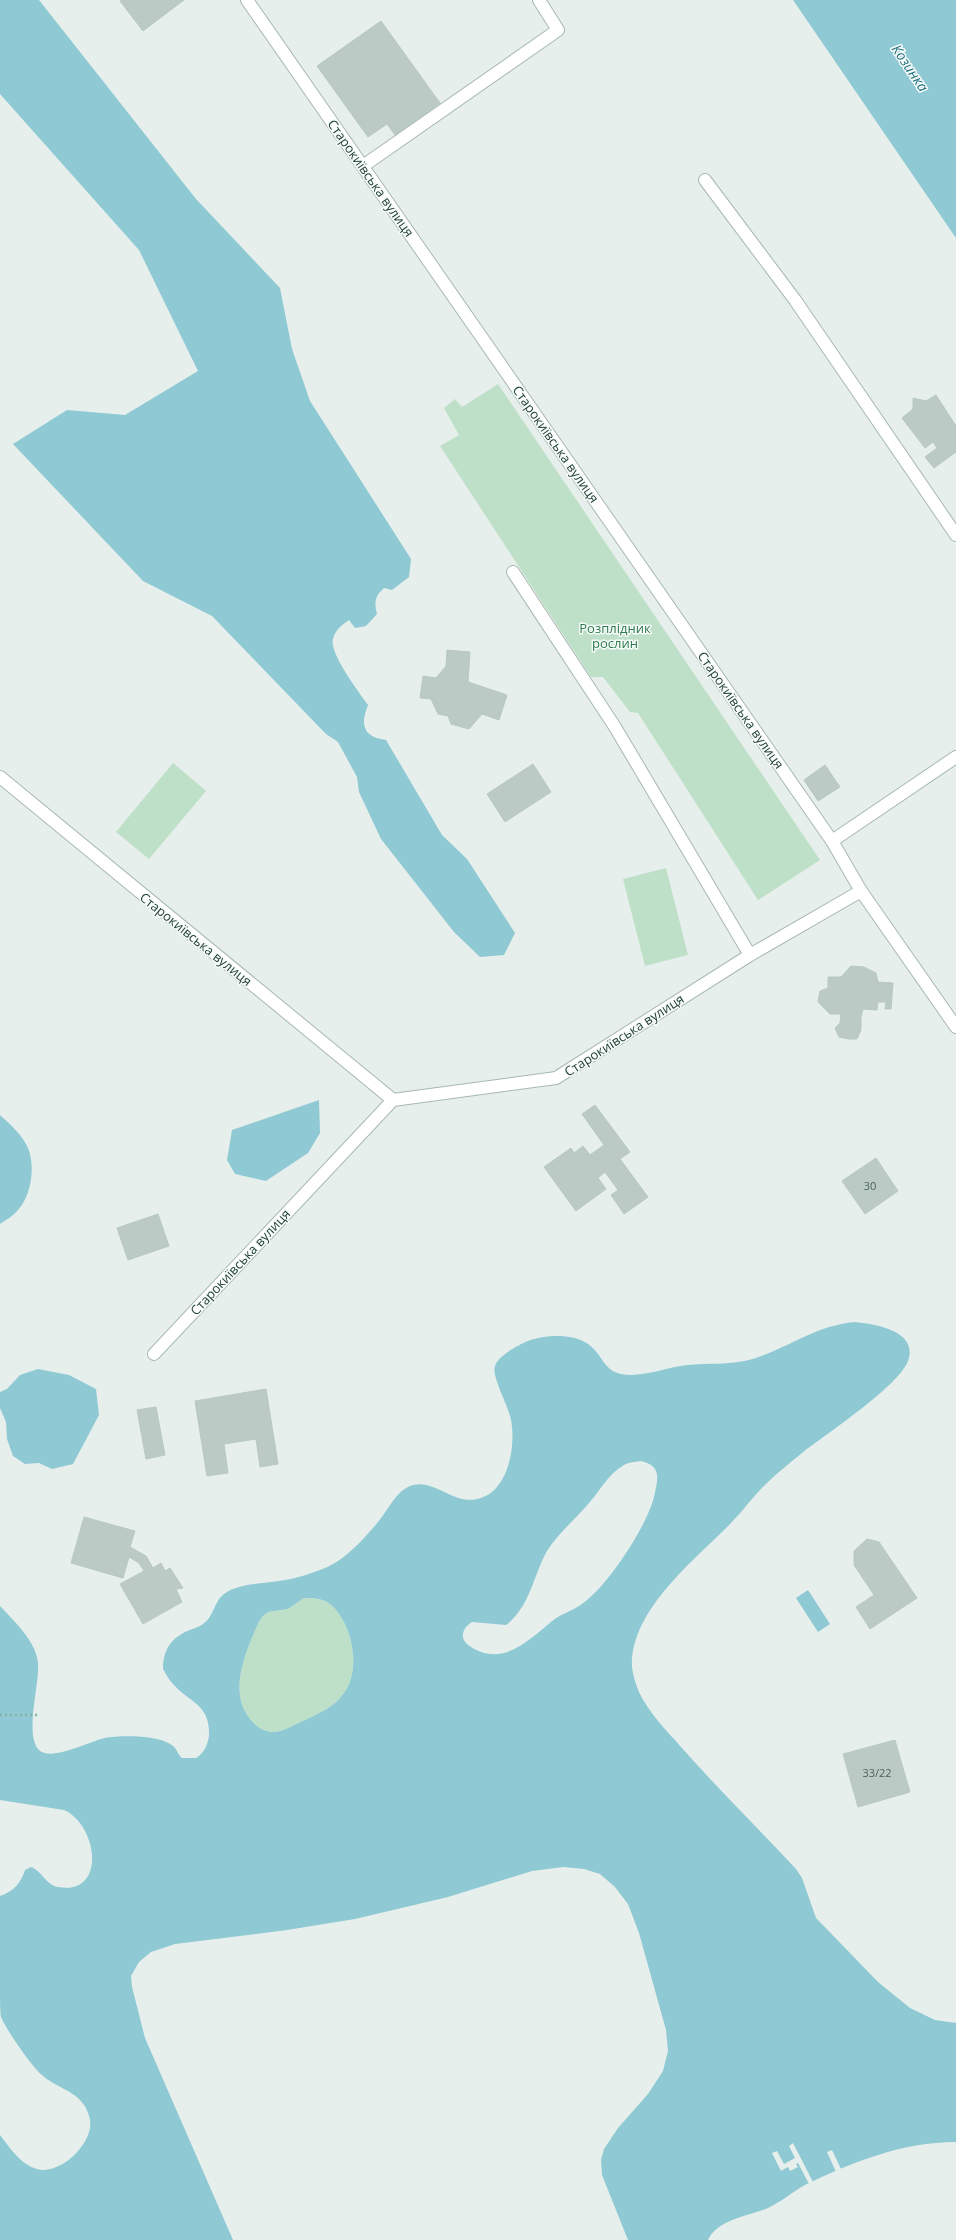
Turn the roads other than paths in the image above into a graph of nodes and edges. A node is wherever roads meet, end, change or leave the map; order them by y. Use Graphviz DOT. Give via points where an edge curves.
graph roads {
  1 [pos="247,0"];
  2 [pos="539,0"];
  3 [pos="363,166"];
  4 [pos="705,180"];
  5 [pos="956,536"];
  6 [pos="513,572"];
  7 [pos="956,757"];
  8 [pos="0,777"];
  9 [pos="832,841"];
  10 [pos="861,891"];
  11 [pos="750,955"];
  12 [pos="956,1027"];
  13 [pos="393,1100"];
  14 [pos="154,1354"];
  1 -- 3 [label="street, Старокиївська вулиця"];
  2 -- 3 [label="street" via="558,30"];
  3 -- 9 [label="street, Старокиївська вулиця"];
  4 -- 5 [label="street" via="795,300"];
  6 -- 11 [label="street" via="615,727"];
  7 -- 9 [label="street"];
  8 -- 13 [label="street, Старокиївська вулиця"];
  9 -- 10 [label="street, Старокиївська вулиця"];
  10 -- 11 [label="street, Старокиївська вулиця"];
  10 -- 12 [label="street, Старокиївська вулиця"];
  11 -- 13 [label="street, Старокиївська вулиця" via="556,1078"];
  13 -- 14 [label="street, Старокиївська вулиця"];
}
